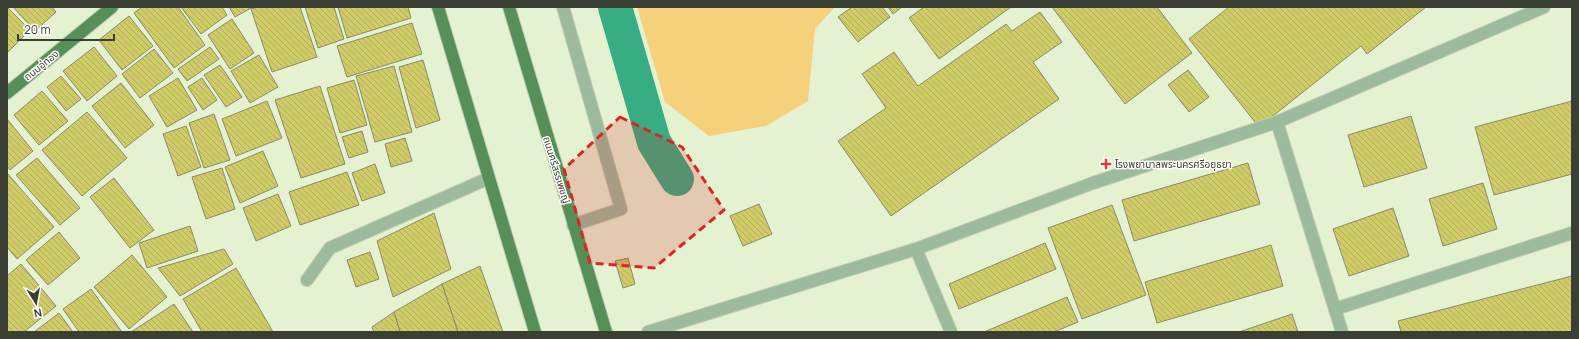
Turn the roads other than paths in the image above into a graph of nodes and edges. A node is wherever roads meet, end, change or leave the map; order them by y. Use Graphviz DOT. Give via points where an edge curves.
graph roads {
  1 [pos="112,7"];
  2 [pos="438,7"];
  3 [pos="509,7"];
  4 [pos="563,7"];
  5 [pos="1544,7"];
  6 [pos="9,88"];
  7 [pos="1277,122"];
  8 [pos="489,178"];
  9 [pos="573,225"];
  10 [pos="1572,233"];
  11 [pos="916,249"];
  12 [pos="307,280"];
  13 [pos="1335,309"];
  14 [pos="535,332"];
  15 [pos="606,332"];
  16 [pos="648,332"];
  17 [pos="951,332"];
  18 [pos="1342,332"];
  1 -- 6 [label="main road, ถนนอู่ทอง"];
  2 -- 8 [label="main road"];
  3 -- 9 [label="main road, ถนนศรีสรรเพชญ์"];
  4 -- 9 [label="lane" via="622,209"];
  5 -- 7 [label="lane"];
  7 -- 11 [label="lane" via="1093,183"];
  7 -- 13 [label="lane"];
  8 -- 12 [label="lane" via="330,248"];
  8 -- 14 [label="main road"];
  9 -- 15 [label="main road, ถนนศรีสรรเพชญ์"];
  10 -- 13 [label="lane"];
  11 -- 16 [label="lane"];
  11 -- 17 [label="lane"];
  13 -- 18 [label="lane"];
}
